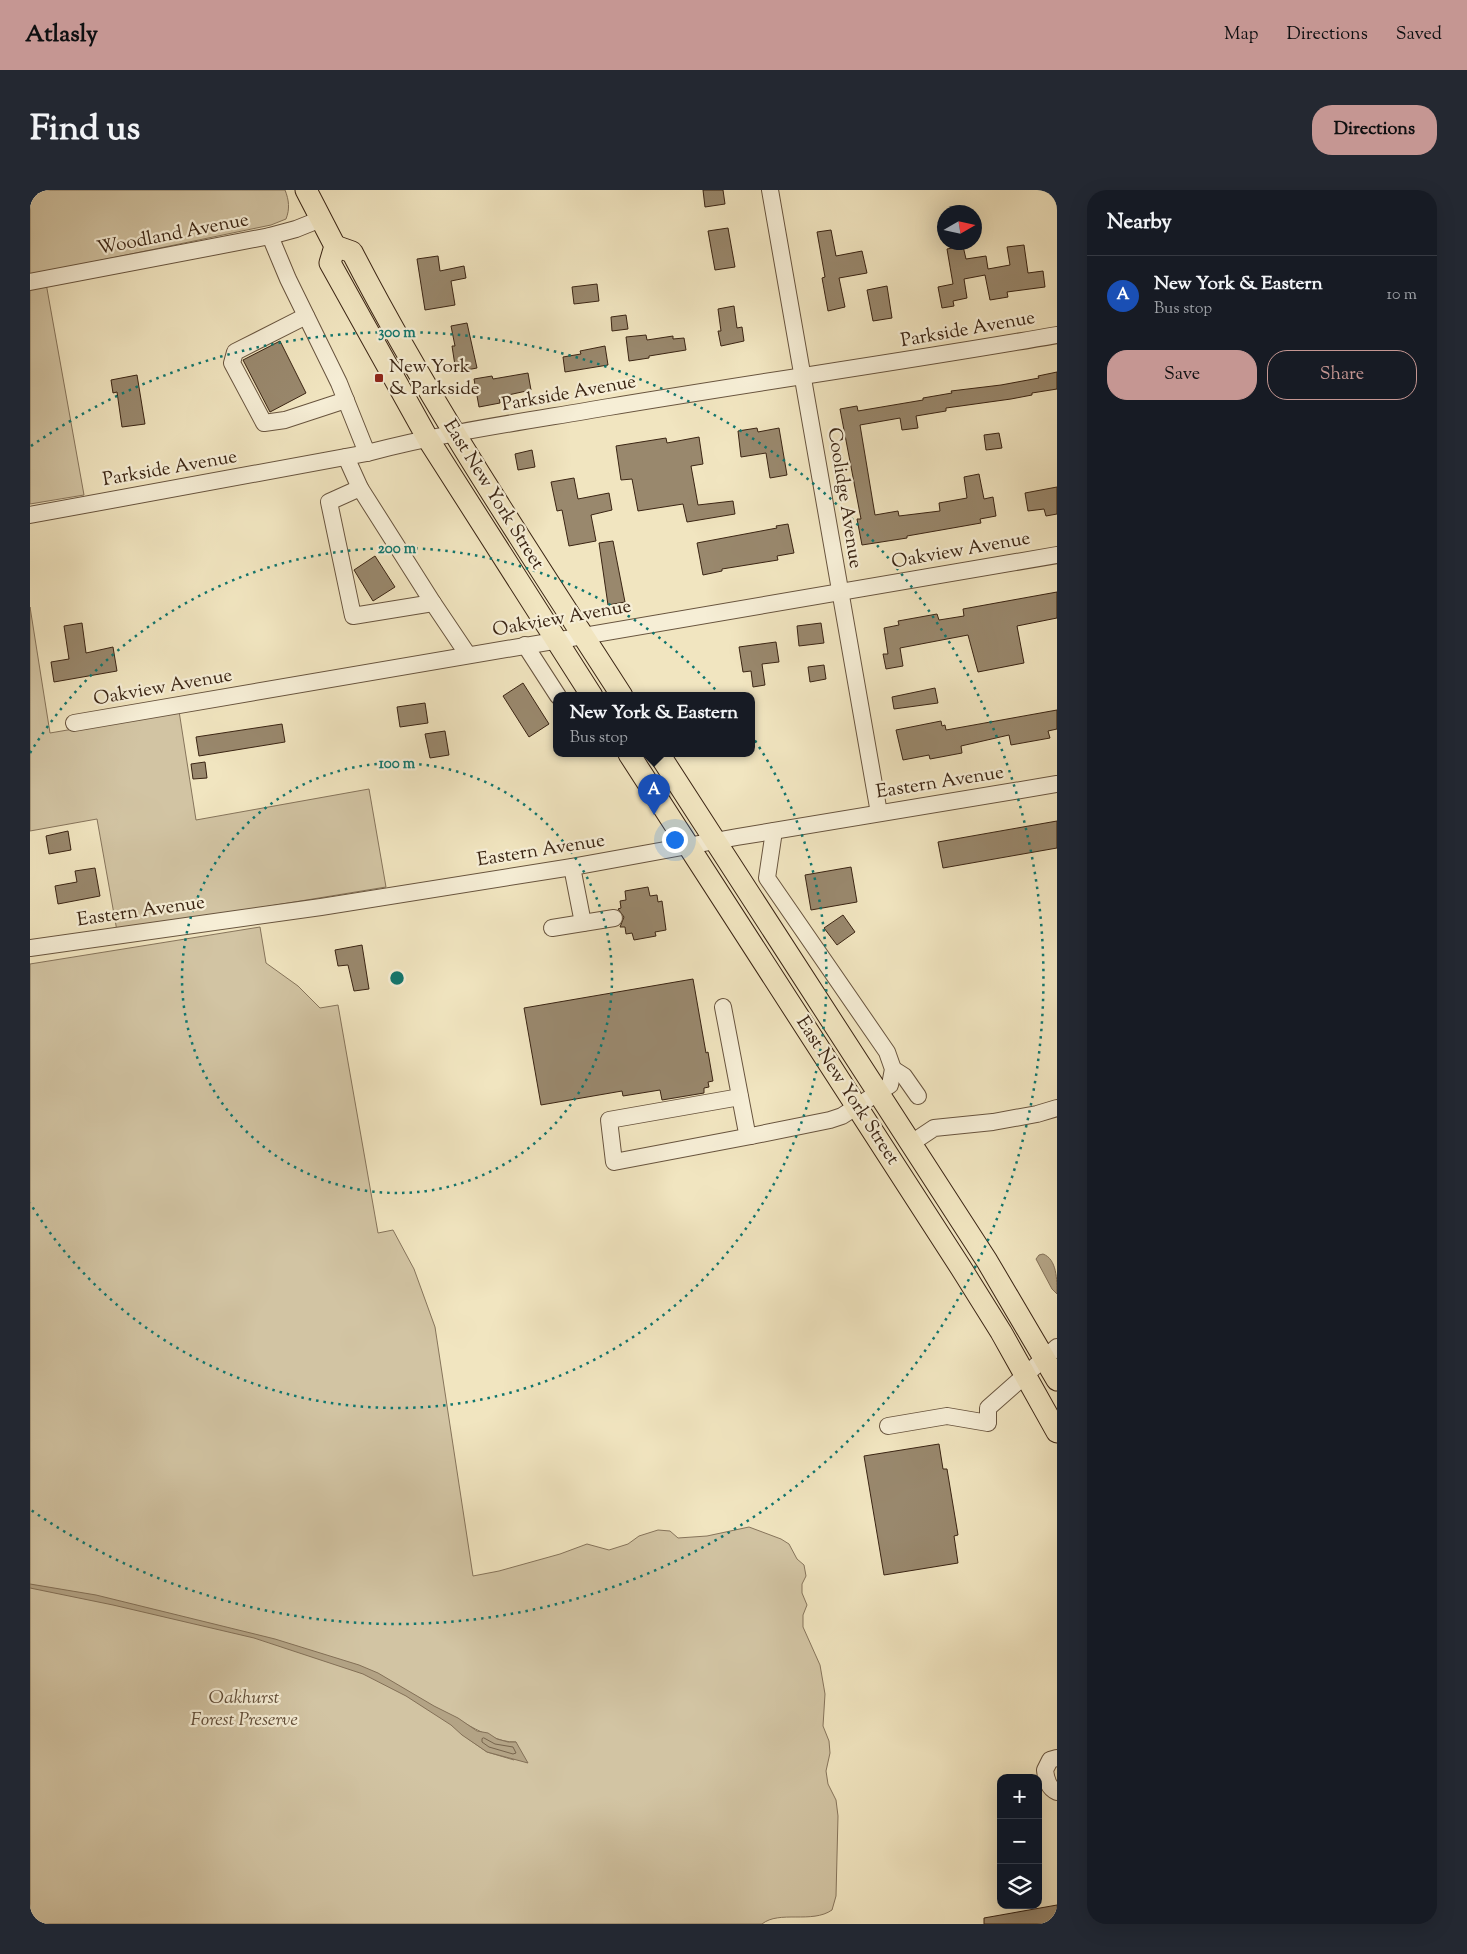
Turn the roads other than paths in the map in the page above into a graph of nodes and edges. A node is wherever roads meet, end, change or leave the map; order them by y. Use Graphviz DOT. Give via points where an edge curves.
graph roads {
  1 [pos="306,190"];
  2 [pos="770,190"];
  3 [pos="321,219"];
  4 [pos="270,236"];
  5 [pos="335,246"];
  6 [pos="30,282"];
  7 [pos="306,316"];
  8 [pos="1057,335"];
  9 [pos="804,375"];
  10 [pos="346,400"];
  11 [pos="454,434"];
  12 [pos="428,439"];
  13 [pos="367,453"];
  14 [pos="346,457"];
  15 [pos="360,488"];
  16 [pos="30,514"];
  17 [pos="1057,555"];
  18 [pos="839,593"];
  19 [pos="432,603"];
  20 [pos="583,635"];
  21 [pos="555,640"];
  22 [pos="525,645"];
  23 [pos="468,655"];
  24 [pos="555,692"];
  25 [pos="589,692"];
  26 [pos="619,692"];
  27 [pos="74,723"];
  28 [pos="631,757"];
  29 [pos="661,757"];
  30 [pos="1057,784"];
  31 [pos="879,813"];
  32 [pos="774,831"];
  33 [pos="715,841"];
  34 [pos="688,846"];
  35 [pos="572,867"];
  36 [pos="783,902"];
  37 [pos="762,914"];
  38 [pos="614,918"];
  39 [pos="583,923"];
  40 [pos="552,928"];
  41 [pos="30,948"];
  42 [pos="826,964"];
  43 [pos="803,976"];
  44 [pos="723,1008"];
  45 [pos="893,1069"];
  46 [pos="878,1092"];
  47 [pos="918,1096"];
  48 [pos="740,1097"];
  49 [pos="856,1106"];
  50 [pos="1057,1108"];
  51 [pos="751,1136"];
  52 [pos="910,1144"];
  53 [pos="1051,1352"];
  54 [pos="1025,1374"];
  55 [pos="1057,1380"];
  56 [pos="888,1426"];
  57 [pos="1057,1432"];
  58 [pos="1057,1758"];
  59 [pos="1057,1792"];
  1 -- 3 [label="main road"];
  2 -- 9 [label="street, Coolidge Avenue"];
  3 -- 4 [label="street, Woodland Avenue" via="296,230"];
  3 -- 5 [label="main road"];
  4 -- 6 [label="street, Woodland Avenue"];
  4 -- 7 [label="street"];
  5 -- 11 [label="main road, East New York Street" via="352,252"];
  5 -- 12 [label="main road, East New York Street" via="330,263"];
  7 -- 10 [label="street"];
  7 -- 10 [label="street" via="235,352 232,363 264,423 285,420"];
  8 -- 9 [label="street, Parkside Avenue"];
  9 -- 11 [label="street, Parkside Avenue"];
  9 -- 18 [label="street, Coolidge Avenue"];
  10 -- 13 [label="street"];
  11 -- 12 [label="street, Parkside Avenue"];
  11 -- 20 [label="main road, East New York Street"];
  12 -- 13 [label="street, Parkside Avenue"];
  12 -- 21 [label="main road, East New York Street"];
  13 -- 14 [label="street, Parkside Avenue"];
  14 -- 15 [label="street"];
  14 -- 16 [label="street, Parkside Avenue"];
  15 -- 19 [label="street"];
  15 -- 19 [label="street" via="329,502 353,616"];
  17 -- 18 [label="street, Oakview Avenue"];
  18 -- 20 [label="street, Oakview Avenue"];
  18 -- 31 [label="street, Coolidge Avenue"];
  19 -- 23 [label="street"];
  20 -- 21 [label="street, Oakview Avenue"];
  20 -- 26 [label="main road, East New York Street"];
  21 -- 22 [label="street, Oakview Avenue"];
  21 -- 25 [label="main road, East New York Street"];
  22 -- 23 [label="street, Oakview Avenue"];
  22 -- 24 [label="street"];
  23 -- 27 [label="street, Oakview Avenue"];
  28 -- 34 [label="main road, East New York Street"];
  29 -- 33 [label="main road, East New York Street"];
  30 -- 31 [label="street, Eastern Avenue"];
  31 -- 32 [label="street, Eastern Avenue"];
  32 -- 33 [label="street, Eastern Avenue"];
  32 -- 36 [label="street" via="767,878"];
  33 -- 34 [label="street, Eastern Avenue"];
  33 -- 37 [label="main road, East New York Street"];
  34 -- 35 [label="street, Eastern Avenue"];
  34 -- 49 [label="main road, East New York Street"];
  35 -- 39 [label="street"];
  35 -- 41 [label="street, Eastern Avenue"];
  36 -- 37 [label="street"];
  36 -- 42 [label="street"];
  37 -- 43 [label="main road, East New York Street"];
  38 -- 39 [label="street"];
  39 -- 40 [label="street"];
  42 -- 43 [label="street"];
  42 -- 45 [label="street" via="886,1052"];
  43 -- 46 [label="main road, East New York Street"];
  44 -- 48 [label="street"];
  45 -- 46 [label="street" via="890,1085"];
  45 -- 47 [label="street" via="904,1076"];
  46 -- 49 [label="street"];
  46 -- 52 [label="main road, East New York Street"];
  48 -- 51 [label="street" via="747,1134"];
  48 -- 51 [label="street" via="609,1120 614,1162"];
  49 -- 51 [label="street" via="830,1120"];
  49 -- 54 [label="main road, East New York Street"];
  50 -- 52 [label="street" via="993,1122 934,1128"];
  52 -- 53 [label="main road, East New York Street"];
  53 -- 54 [label="street"];
  53 -- 55 [label="main road, East New York Street"];
  54 -- 56 [label="street" via="988,1408 990,1431 948,1424"];
  54 -- 57 [label="main road, East New York Street"];
  58 -- 59 [label="street" via="1050,1760 1045,1770 1048,1785"];
}
